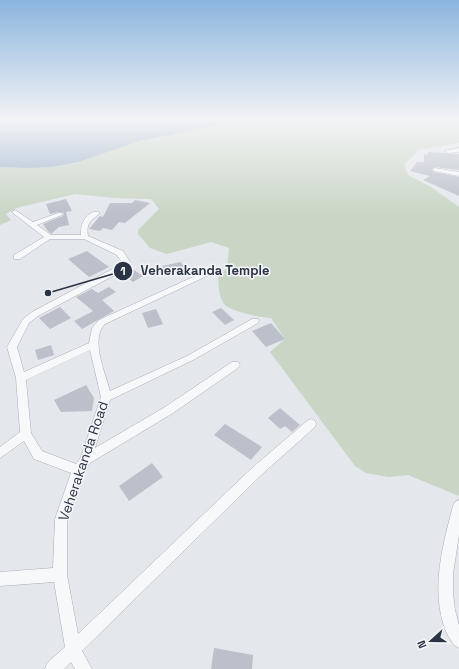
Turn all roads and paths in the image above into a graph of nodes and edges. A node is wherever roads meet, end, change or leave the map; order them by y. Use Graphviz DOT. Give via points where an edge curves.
graph roads {
  1 [pos="435,170"];
  2 [pos="459,174"];
  3 [pos="15,212"];
  4 [pos="97,213"];
  5 [pos="60,214"];
  6 [pos="31,225"];
  7 [pos="50,237"];
  8 [pos="85,237"];
  9 [pos="17,256"];
  10 [pos="206,273"];
  11 [pos="255,321"];
  12 [pos="93,345"];
  13 [pos="235,365"];
  14 [pos="21,378"];
  15 [pos="106,397"];
  16 [pos="311,424"];
  17 [pos="26,434"];
  18 [pos="0,453"];
  19 [pos="86,459"];
  20 [pos="78,470"];
  21 [pos="459,506"];
  22 [pos="60,575"];
  23 [pos="0,579"];
  24 [pos="459,640"];
  25 [pos="73,650"];
  26 [pos="54,669"];
  27 [pos="84,669"];
  1 -- 2 [label="street"];
  3 -- 6 [label="street"];
  4 -- 8 [label="street" via="85,221"];
  5 -- 6 [label="street"];
  6 -- 7 [label="street"];
  7 -- 8 [label="street"];
  7 -- 9 [label="street"];
  8 -- 14 [label="street" via="120,253 126,262 121,268 26,321 12,347"];
  10 -- 12 [label="street, Veherakanda Road" via="102,322 96,328"];
  11 -- 15 [label="street" via="190,358"];
  12 -- 14 [label="street"];
  12 -- 15 [label="street, Veherakanda Road"];
  13 -- 19 [label="street" via="169,410"];
  14 -- 17 [label="street"];
  15 -- 19 [label="street, Veherakanda Road"];
  16 -- 25 [label="street" via="256,472"];
  17 -- 18 [label="street"];
  17 -- 20 [label="street" via="38,455"];
  19 -- 20 [label="street, Veherakanda Road"];
  20 -- 22 [label="street, Veherakanda Road" via="61,518"];
  21 -- 24 [label="street" via="448,557 447,612"];
  22 -- 23 [label="street"];
  22 -- 25 [label="street, Veherakanda Road"];
  25 -- 26 [label="street"];
  25 -- 27 [label="street, Veherakanda Road"];
}
